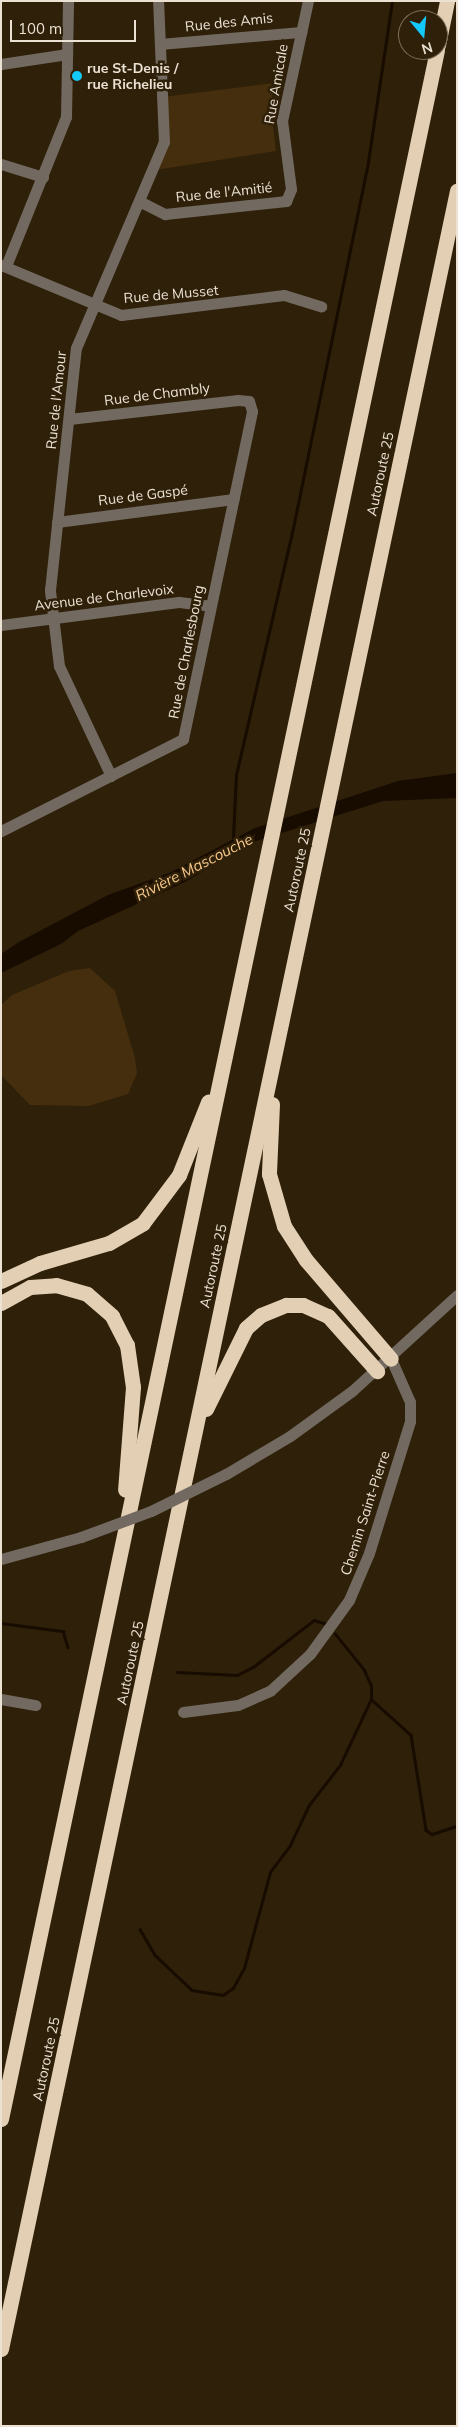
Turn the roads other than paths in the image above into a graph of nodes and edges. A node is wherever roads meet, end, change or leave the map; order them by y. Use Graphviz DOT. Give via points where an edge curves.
graph roads {
  1 [pos="68,1"];
  2 [pos="158,1"];
  3 [pos="308,1"];
  4 [pos="301,32"];
  5 [pos="160,44"];
  6 [pos="67,54"];
  7 [pos="435,60"];
  8 [pos="1,64"];
  9 [pos="1,164"];
  10 [pos="43,177"];
  11 [pos="457,191"];
  12 [pos="139,201"];
  13 [pos="286,201"];
  14 [pos="4,266"];
  15 [pos="94,304"];
  16 [pos="321,306"];
  17 [pos="249,401"];
  18 [pos="68,419"];
  19 [pos="234,500"];
  20 [pos="57,522"];
  21 [pos="210,606"];
  22 [pos="53,618"];
  23 [pos="1,625"];
  24 [pos="111,776"];
  25 [pos="1,831"];
  26 [pos="277,1044"];
  27 [pos="224,1059"];
  28 [pos="1,1281"];
  29 [pos="457,1295"];
  30 [pos="1,1303"];
  31 [pos="390,1360"];
  32 [pos="377,1371"];
  33 [pos="397,1377"];
  34 [pos="194,1435"];
  35 [pos="120,1555"];
  36 [pos="1,1559"];
  37 [pos="1,1699"];
  38 [pos="35,1705"];
  39 [pos="183,1712"];
  40 [pos="1,2119"];
  41 [pos="1,2349"];
  1 -- 6 [label="street"];
  2 -- 5 [label="street, Rue de l'Amour"];
  3 -- 4 [label="street, Rue Amicale"];
  4 -- 5 [label="street, Rue des Amis"];
  4 -- 13 [label="street, Rue Amicale" via="282,121 291,189"];
  5 -- 12 [label="street, Rue de l'Amour" via="165,135"];
  6 -- 8 [label="street"];
  6 -- 10 [label="street" via="66,117"];
  7 -- 27 [label="highway"];
  9 -- 10 [label="street"];
  10 -- 14 [label="street"];
  11 -- 26 [label="highway, Autoroute 25"];
  12 -- 13 [label="street, Rue de l'Amitié" via="165,214"];
  12 -- 15 [label="street, Rue de l'Amour"];
  14 -- 15 [label="street, Rue de Musset"];
  15 -- 16 [label="street, Rue de Musset" via="120,315 284,296"];
  15 -- 18 [label="street, Rue de l'Amour" via="76,348"];
  17 -- 18 [label="street, Rue de Chambly"];
  17 -- 19 [label="street, Rue de Charlesbourg" via="252,411"];
  18 -- 20 [label="street, Rue de l'Amour"];
  19 -- 20 [label="street, Rue de Gaspé"];
  19 -- 21 [label="street, Rue de Charlesbourg"];
  20 -- 22 [label="street, Rue de l'Amour" via="50,590"];
  21 -- 22 [label="street, Avenue de Charlevoix" via="179,602"];
  21 -- 24 [label="street, Rue de Charlesbourg" via="182,739"];
  22 -- 23 [label="street, Avenue de Charlevoix"];
  22 -- 24 [label="street, Rue de l'Amour" via="59,666"];
  24 -- 25 [label="street, Rue de Charlesbourg"];
  26 -- 31 [label="highway" via="269,1156 277,1208 302,1256"];
  26 -- 34 [label="highway, Autoroute 25"];
  27 -- 28 [label="highway" via="183,1166 151,1216 118,1239 31,1266"];
  27 -- 35 [label="highway"];
  29 -- 31 [label="street"];
  30 -- 35 [label="highway" via="36,1286 75,1289 102,1305 124,1338 132,1369 133,1407"];
  31 -- 32 [label="street"];
  31 -- 33 [label="street, Chemin Saint-Pierre"];
  32 -- 33 [label="street"];
  32 -- 34 [label="highway" via="328,1316 303,1305 279,1306 256,1318 241,1335"];
  32 -- 36 [label="street, bridge" via="302,1428 226,1474 145,1513 81,1537"];
  33 -- 39 [label="street, Chemin Saint-Pierre" via="410,1402 410,1421 366,1562 342,1610 304,1662 271,1690 238,1705"];
  34 -- 41 [label="highway, Autoroute 25"];
  35 -- 40 [label="highway"];
  37 -- 38 [label="street"];
}
